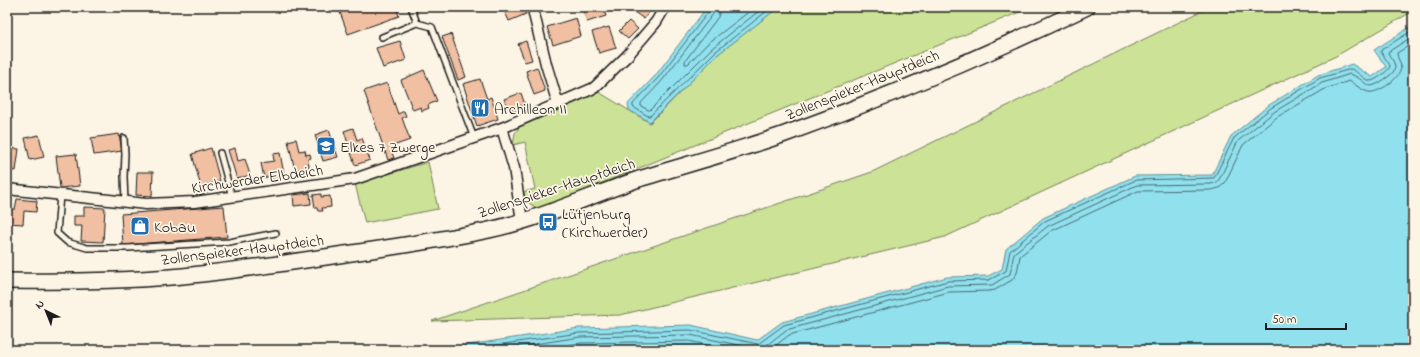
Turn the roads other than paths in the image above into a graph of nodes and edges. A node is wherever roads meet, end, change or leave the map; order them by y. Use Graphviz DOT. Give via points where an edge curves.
graph roads {
  1 [pos="411,7"];
  2 [pos="665,7"];
  3 [pos="1087,7"];
  4 [pos="534,10"];
  5 [pos="417,23"];
  6 [pos="382,37"];
  7 [pos="558,104"];
  8 [pos="502,128"];
  9 [pos="124,138"];
  10 [pos="474,138"];
  11 [pos="220,153"];
  12 [pos="7,189"];
  13 [pos="60,195"];
  14 [pos="232,197"];
  15 [pos="126,202"];
  16 [pos="522,221"];
  17 [pos="276,233"];
  18 [pos="7,281"];
  1 -- 5 [label="lane"];
  2 -- 7 [label="street, Kirchwerder Elbdeich" via="656,22 627,56 594,88"];
  3 -- 16 [label="street, Zollenspieker-Hauptdeich" via="942,72 783,135 636,180"];
  4 -- 7 [label="street"];
  5 -- 6 [label="lane"];
  5 -- 10 [label="lane" via="432,26"];
  7 -- 8 [label="street, Kirchwerder Elbdeich"];
  8 -- 10 [label="street, Kirchwerder Elbdeich"];
  8 -- 16 [label="street" via="514,168"];
  9 -- 15 [label="lane"];
  10 -- 14 [label="street, Kirchwerder Elbdeich" via="355,180"];
  11 -- 14 [label="lane"];
  12 -- 13 [label="street, Kirchwerder Elbdeich"];
  13 -- 15 [label="street, Kirchwerder Elbdeich"];
  13 -- 17 [label="lane" via="57,233 67,242 87,248 229,242"];
  14 -- 15 [label="street, Kirchwerder Elbdeich" via="195,202"];
  16 -- 18 [label="street, Zollenspieker-Hauptdeich" via="491,230 242,270 66,282"];
}
